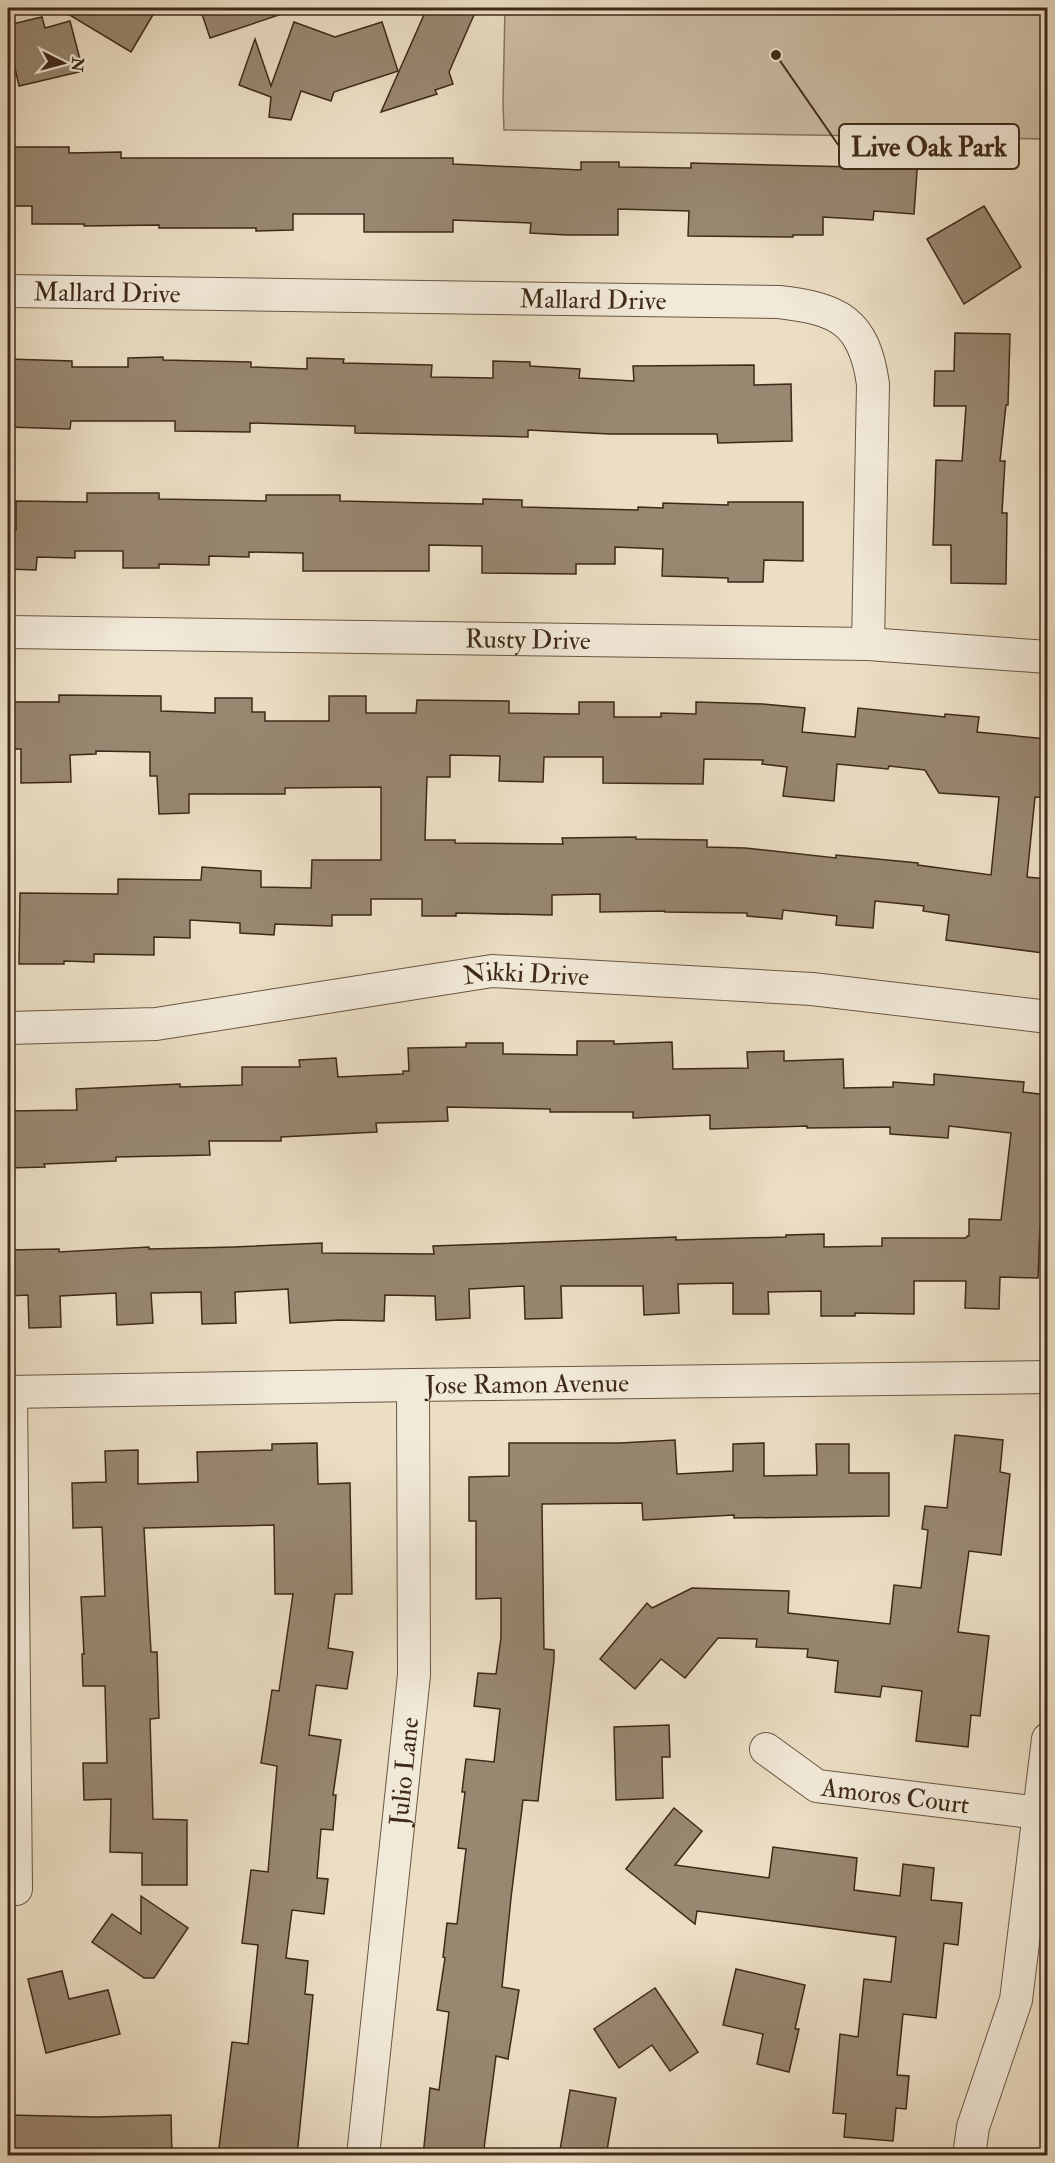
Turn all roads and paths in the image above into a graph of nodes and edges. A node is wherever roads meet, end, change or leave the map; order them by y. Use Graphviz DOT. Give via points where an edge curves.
graph roads {
  1 [pos="8,291"];
  2 [pos="8,632"];
  3 [pos="868,644"];
  4 [pos="1047,657"];
  5 [pos="1047,1017"];
  6 [pos="8,1028"];
  7 [pos="1047,1377"];
  8 [pos="413,1385"];
  9 [pos="9,1392"];
  10 [pos="1047,1739"];
  11 [pos="766,1749"];
  12 [pos="1039,1813"];
  13 [pos="16,1889"];
  14 [pos="363,2156"];
  15 [pos="969,2156"];
  1 -- 3 [label="street, Mallard Drive" via="778,302 835,315 851,326 863,342 873,384"];
  2 -- 3 [label="street, Rusty Drive"];
  3 -- 4 [label="street, Rusty Drive"];
  5 -- 6 [label="street, Nikki Drive" via="812,989 492,971 156,1024"];
  7 -- 8 [label="street, Jose Ramon Avenue"];
  8 -- 9 [label="street, Jose Ramon Avenue"];
  8 -- 14 [label="street, Julio Lane" via="414,1675"];
  9 -- 13 [label="street"];
  10 -- 12 [label="street"];
  11 -- 12 [label="street, Amoros Court" via="817,1786"];
  12 -- 15 [label="street" via="1017,2000 973,2127"];
}
